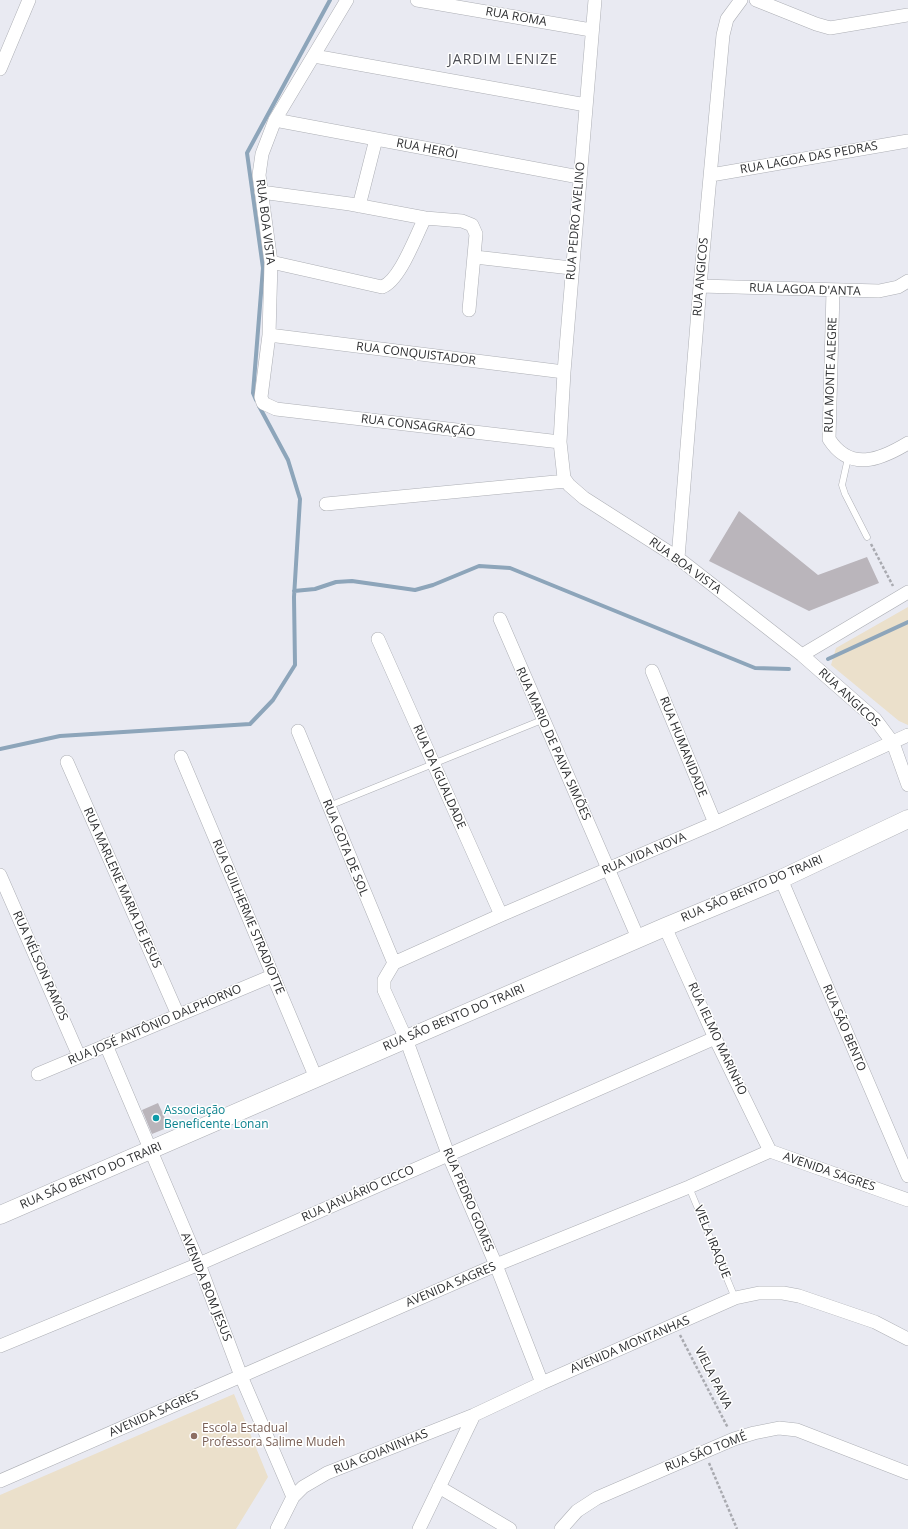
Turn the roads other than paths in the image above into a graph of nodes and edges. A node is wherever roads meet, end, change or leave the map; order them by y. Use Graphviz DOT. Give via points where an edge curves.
graph roads {
  1 [pos="30,0"];
  2 [pos="347,0"];
  3 [pos="417,0"];
  4 [pos="595,0"];
  5 [pos="741,0"];
  6 [pos="756,0"];
  7 [pos="908,15"];
  8 [pos="591,30"];
  9 [pos="314,56"];
  10 [pos="0,69"];
  11 [pos="586,105"];
  12 [pos="275,120"];
  13 [pos="376,139"];
  14 [pos="908,141"];
  15 [pos="710,175"];
  16 [pos="579,177"];
  17 [pos="260,192"];
  18 [pos="359,206"];
  19 [pos="425,218"];
  20 [pos="475,257"];
  21 [pos="271,262"];
  22 [pos="571,268"];
  23 [pos="908,281"];
  24 [pos="700,286"];
  25 [pos="834,291"];
  26 [pos="469,310"];
  27 [pos="269,335"];
  28 [pos="564,372"];
  29 [pos="276,409"];
  30 [pos="560,442"];
  31 [pos="908,443"];
  32 [pos="848,458"];
  33 [pos="566,481"];
  34 [pos="326,504"];
  35 [pos="868,538"];
  36 [pos="678,558"];
  37 [pos="903,594"];
  38 [pos="500,619"];
  39 [pos="378,639"];
  40 [pos="802,655"];
  41 [pos="652,671"];
  42 [pos="542,720"];
  43 [pos="298,732"];
  44 [pos="908,735"];
  45 [pos="893,743"];
  46 [pos="181,757"];
  47 [pos="66,762"];
  48 [pos="434,764"];
  49 [pos="908,785"];
  50 [pos="329,806"];
  51 [pos="908,819"];
  52 [pos="715,823"];
  53 [pos="608,869"];
  54 [pos="0,875"];
  55 [pos="781,879"];
  56 [pos="500,915"];
  57 [pos="665,927"];
  58 [pos="638,938"];
  59 [pos="394,963"];
  60 [pos="272,976"];
  61 [pos="178,1015"];
  62 [pos="715,1038"];
  63 [pos="406,1039"];
  64 [pos="106,1046"];
  65 [pos="79,1056"];
  66 [pos="38,1074"];
  67 [pos="316,1078"];
  68 [pos="150,1151"];
  69 [pos="770,1152"];
  70 [pos="448,1154"];
  71 [pos="908,1176"];
  72 [pos="690,1187"];
  73 [pos="908,1200"];
  74 [pos="0,1215"];
  75 [pos="199,1264"];
  76 [pos="496,1265"];
  77 [pos="735,1298"];
  78 [pos="908,1339"];
  79 [pos="0,1346"];
  80 [pos="241,1376"];
  81 [pos="542,1383"];
  82 [pos="474,1415"];
  83 [pos="908,1473"];
  84 [pos="0,1482"];
  85 [pos="439,1487"];
  86 [pos="292,1497"];
  87 [pos="277,1529"];
  88 [pos="419,1529"];
  89 [pos="510,1529"];
  90 [pos="561,1529"];
  1 -- 10 [label="street"];
  2 -- 9 [label="street, RUA BOA VISTA"];
  3 -- 8 [label="street, RUA ROMA"];
  4 -- 8 [label="street, RUA PEDRO AVELINO"];
  5 -- 15 [label="street, RUA ANGICOS" via="727,19 723,35"];
  6 -- 7 [label="street" via="830,28"];
  8 -- 11 [label="street, RUA PEDRO AVELINO"];
  9 -- 11 [label="street"];
  9 -- 12 [label="street, RUA BOA VISTA"];
  11 -- 16 [label="street, RUA PEDRO AVELINO"];
  12 -- 13 [label="street, RUA HERÓI"];
  12 -- 17 [label="street, RUA BOA VISTA" via="262,154 258,175"];
  13 -- 16 [label="street, RUA HERÓI"];
  13 -- 18 [label="street"];
  14 -- 15 [label="street, RUA LAGOA DAS PEDRAS"];
  15 -- 24 [label="street, RUA ANGICOS"];
  16 -- 22 [label="street, RUA PEDRO AVELINO"];
  17 -- 18 [label="street"];
  17 -- 21 [label="street, RUA BOA VISTA"];
  18 -- 19 [label="street"];
  19 -- 20 [label="street" via="472,225 476,234"];
  19 -- 21 [label="street" via="398,272 391,282 382,287"];
  20 -- 22 [label="street"];
  20 -- 26 [label="street"];
  21 -- 27 [label="street, RUA BOA VISTA"];
  22 -- 28 [label="street, RUA PEDRO AVELINO"];
  23 -- 25 [label="street, RUA LAGOA D'ANTA" via="898,287 879,291"];
  24 -- 25 [label="street, RUA LAGOA D'ANTA"];
  24 -- 36 [label="street, RUA ANGICOS"];
  25 -- 32 [label="street, RUA MONTE ALEGRE" via="829,439 836,451"];
  27 -- 28 [label="street, RUA CONQUISTADOR"];
  27 -- 29 [label="street, RUA BOA VISTA" via="261,397 263,403"];
  28 -- 30 [label="street, RUA PEDRO AVELINO"];
  29 -- 30 [label="street, RUA CONSAGRAÇÃO"];
  30 -- 33 [label="street"];
  31 -- 32 [label="street" via="877,458"];
  32 -- 35 [label="lane" via="842,486"];
  33 -- 34 [label="street"];
  33 -- 36 [label="street, RUA BOA VISTA" via="584,498"];
  36 -- 40 [label="street, RUA BOA VISTA"];
  37 -- 40 [label="street"];
  38 -- 42 [label="street, RUA MARIO DE PAIVA SIMÕES"];
  39 -- 48 [label="street, RUA DA IGUALDADE"];
  40 -- 45 [label="street, RUA ANGICOS" via="875,718"];
  41 -- 52 [label="street, RUA HUMANIDADE"];
  42 -- 48 [label="lane"];
  42 -- 53 [label="street, RUA MARIO DE PAIVA SIMÕES"];
  43 -- 50 [label="street, RUA GOTA DE SOL"];
  44 -- 45 [label="street, RUA VIDA NOVA"];
  45 -- 49 [label="street, RUA ANGICOS"];
  45 -- 52 [label="street, RUA VIDA NOVA"];
  46 -- 60 [label="street, RUA GUILHERME STRADIOTTE"];
  47 -- 61 [label="street, RUA MARLENE MARIA DE JESUS"];
  48 -- 50 [label="lane"];
  48 -- 56 [label="street, RUA DA IGUALDADE"];
  50 -- 59 [label="street, RUA GOTA DE SOL"];
  51 -- 55 [label="street, RUA SÃO BENTO DO TRAIRI"];
  52 -- 53 [label="street, RUA VIDA NOVA"];
  53 -- 56 [label="street, RUA VIDA NOVA"];
  53 -- 58 [label="street, RUA MARIO DE PAIVA SIMÕES"];
  54 -- 65 [label="street, RUA NÉLSON RAMOS"];
  55 -- 57 [label="street, RUA SÃO BENTO DO TRAIRI"];
  55 -- 71 [label="street, RUA SÃO BENTO"];
  56 -- 59 [label="street, RUA VIDA NOVA"];
  57 -- 58 [label="street, RUA SÃO BENTO DO TRAIRI"];
  57 -- 62 [label="street, RUA IELMO MARINHO"];
  58 -- 63 [label="street, RUA SÃO BENTO DO TRAIRI"];
  59 -- 63 [label="street, RUA PEDRO GOMES" via="384,980 384,985"];
  60 -- 61 [label="street, RUA JOSÉ ANTÔNIO DALPHORNO"];
  60 -- 67 [label="street, RUA GUILHERME STRADIOTTE"];
  61 -- 64 [label="street, RUA JOSÉ ANTÔNIO DALPHORNO"];
  62 -- 69 [label="street, RUA IELMO MARINHO"];
  62 -- 70 [label="street, RUA JANUÁRIO CICCO"];
  63 -- 67 [label="street, RUA SÃO BENTO DO TRAIRI"];
  63 -- 70 [label="street, RUA PEDRO GOMES"];
  64 -- 65 [label="street, RUA JOSÉ ANTÔNIO DALPHORNO"];
  64 -- 68 [label="street, AVENIDA BOM JESUS"];
  65 -- 66 [label="street, RUA JOSÉ ANTÔNIO DALPHORNO"];
  67 -- 68 [label="street, RUA SÃO BENTO DO TRAIRI"];
  68 -- 74 [label="street, RUA SÃO BENTO DO TRAIRI"];
  68 -- 75 [label="street, AVENIDA BOM JESUS"];
  69 -- 72 [label="street, AVENIDA SAGRES"];
  69 -- 73 [label="street, AVENIDA SAGRES"];
  70 -- 75 [label="street, RUA JANUÁRIO CICCO"];
  70 -- 76 [label="street, RUA PEDRO GOMES"];
  72 -- 76 [label="street, AVENIDA SAGRES"];
  72 -- 77 [label="lane, VIELA IRAQUE"];
  75 -- 79 [label="street, RUA JANUÁRIO CICCO"];
  75 -- 80 [label="street, AVENIDA BOM JESUS"];
  76 -- 80 [label="street, AVENIDA SAGRES"];
  76 -- 81 [label="street, RUA PEDRO GOMES"];
  77 -- 78 [label="street, AVENIDA MONTANHAS" via="759,1293 799,1296 875,1322"];
  77 -- 81 [label="street, AVENIDA MONTANHAS"];
  80 -- 84 [label="street, AVENIDA SAGRES"];
  80 -- 86 [label="street, AVENIDA BOM JESUS"];
  81 -- 82 [label="street, AVENIDA MONTANHAS"];
  82 -- 85 [label="street"];
  82 -- 86 [label="street, RUA GOIANINHAS" via="327,1473 303,1487"];
  83 -- 90 [label="street, RUA SÃO TOMÉ" via="797,1430 779,1428 734,1439 597,1498 577,1511"];
  85 -- 88 [label="street"];
  85 -- 89 [label="street"];
  86 -- 87 [label="street"];
}
